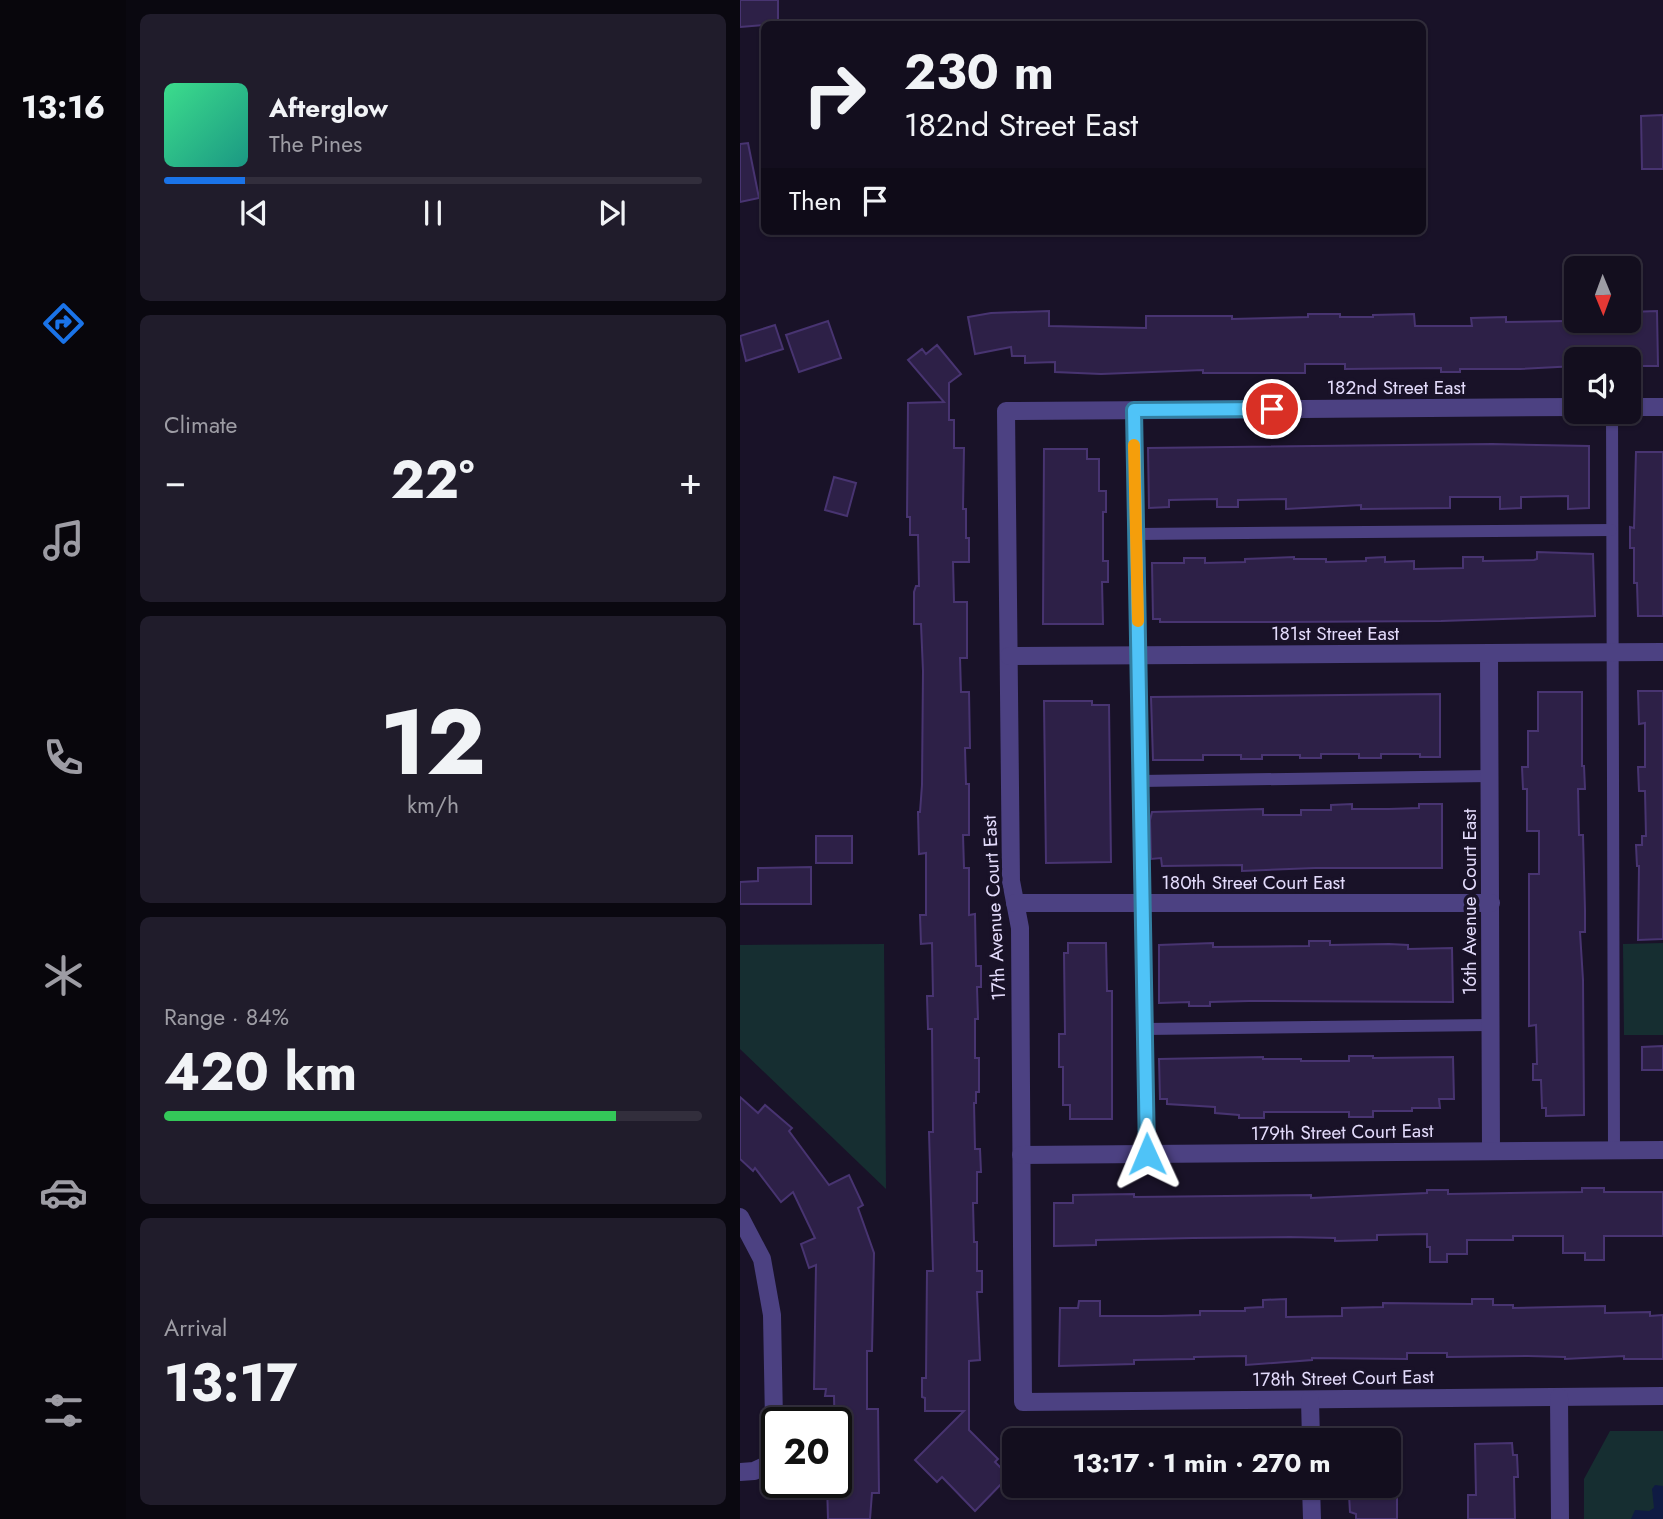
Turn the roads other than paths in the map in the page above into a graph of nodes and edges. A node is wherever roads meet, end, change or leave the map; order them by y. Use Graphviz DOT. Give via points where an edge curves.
graph roads {
  1 [pos="1564,407"];
  2 [pos="1641,407"];
  3 [pos="1663,407"];
  4 [pos="1134,410"];
  5 [pos="1006,411"];
  6 [pos="1612,424"];
  7 [pos="1612,530"];
  8 [pos="1136,534"];
  9 [pos="1611,652"];
  10 [pos="1663,652"];
  11 [pos="1489,653"];
  12 [pos="1008,656"];
  13 [pos="1138,656"];
  14 [pos="1490,776"];
  15 [pos="1140,781"];
  16 [pos="1015,903"];
  17 [pos="1142,903"];
  18 [pos="1491,903"];
  19 [pos="1491,1026"];
  20 [pos="1145,1029"];
  21 [pos="1614,1150"];
  22 [pos="1663,1150"];
  23 [pos="1491,1151"];
  24 [pos="1147,1154"];
  25 [pos="1021,1155"];
  26 [pos="740,1217"];
  27 [pos="1663,1396"];
  28 [pos="1559,1397"];
  29 [pos="1310,1399"];
  30 [pos="1023,1402"];
  31 [pos="1311,1428"];
  32 [pos="747,1472"];
  33 [pos="1311,1498"];
  34 [pos="1312,1519"];
  35 [pos="1560,1519"];
  1 -- 4 [label="street, 182nd Street East"];
  2 -- 3 [label="street"];
  4 -- 5 [label="street, 182nd Street East"];
  4 -- 8 [label="lane"];
  5 -- 12 [label="street, 17th Avenue Court East"];
  6 -- 7 [label="lane"];
  7 -- 8 [label="lane"];
  7 -- 9 [label="lane"];
  8 -- 13 [label="lane"];
  9 -- 10 [label="street, 181st Street East"];
  9 -- 11 [label="street, 181st Street East"];
  9 -- 21 [label="lane"];
  11 -- 13 [label="street, 181st Street East"];
  11 -- 14 [label="street, 16th Avenue Court East"];
  12 -- 13 [label="street, 181st Street East"];
  12 -- 16 [label="street, 17th Avenue Court East"];
  13 -- 15 [label="lane"];
  14 -- 15 [label="lane"];
  14 -- 18 [label="street, 16th Avenue Court East"];
  15 -- 17 [label="lane"];
  16 -- 17 [label="street, 180th Street Court East"];
  16 -- 25 [label="street, 17th Avenue Court East" via="1020,928"];
  17 -- 18 [label="street, 180th Street Court East"];
  17 -- 20 [label="lane"];
  18 -- 19 [label="street, 16th Avenue Court East"];
  19 -- 20 [label="lane"];
  19 -- 23 [label="street, 16th Avenue Court East"];
  20 -- 24 [label="lane"];
  21 -- 22 [label="street, 179th Street Court East"];
  21 -- 23 [label="street, 179th Street Court East"];
  23 -- 24 [label="street, 179th Street Court East"];
  24 -- 25 [label="street, 179th Street Court East"];
  25 -- 30 [label="street, 17th Avenue Court East"];
  26 -- 32 [label="street" via="762,1259 772,1315 773,1446 767,1465"];
  27 -- 28 [label="street, 178th Street Court East"];
  28 -- 29 [label="street, 178th Street Court East"];
  28 -- 35 [label="street"];
  29 -- 30 [label="street, 178th Street Court East"];
  29 -- 31 [label="street"];
  33 -- 34 [label="street"];
}
